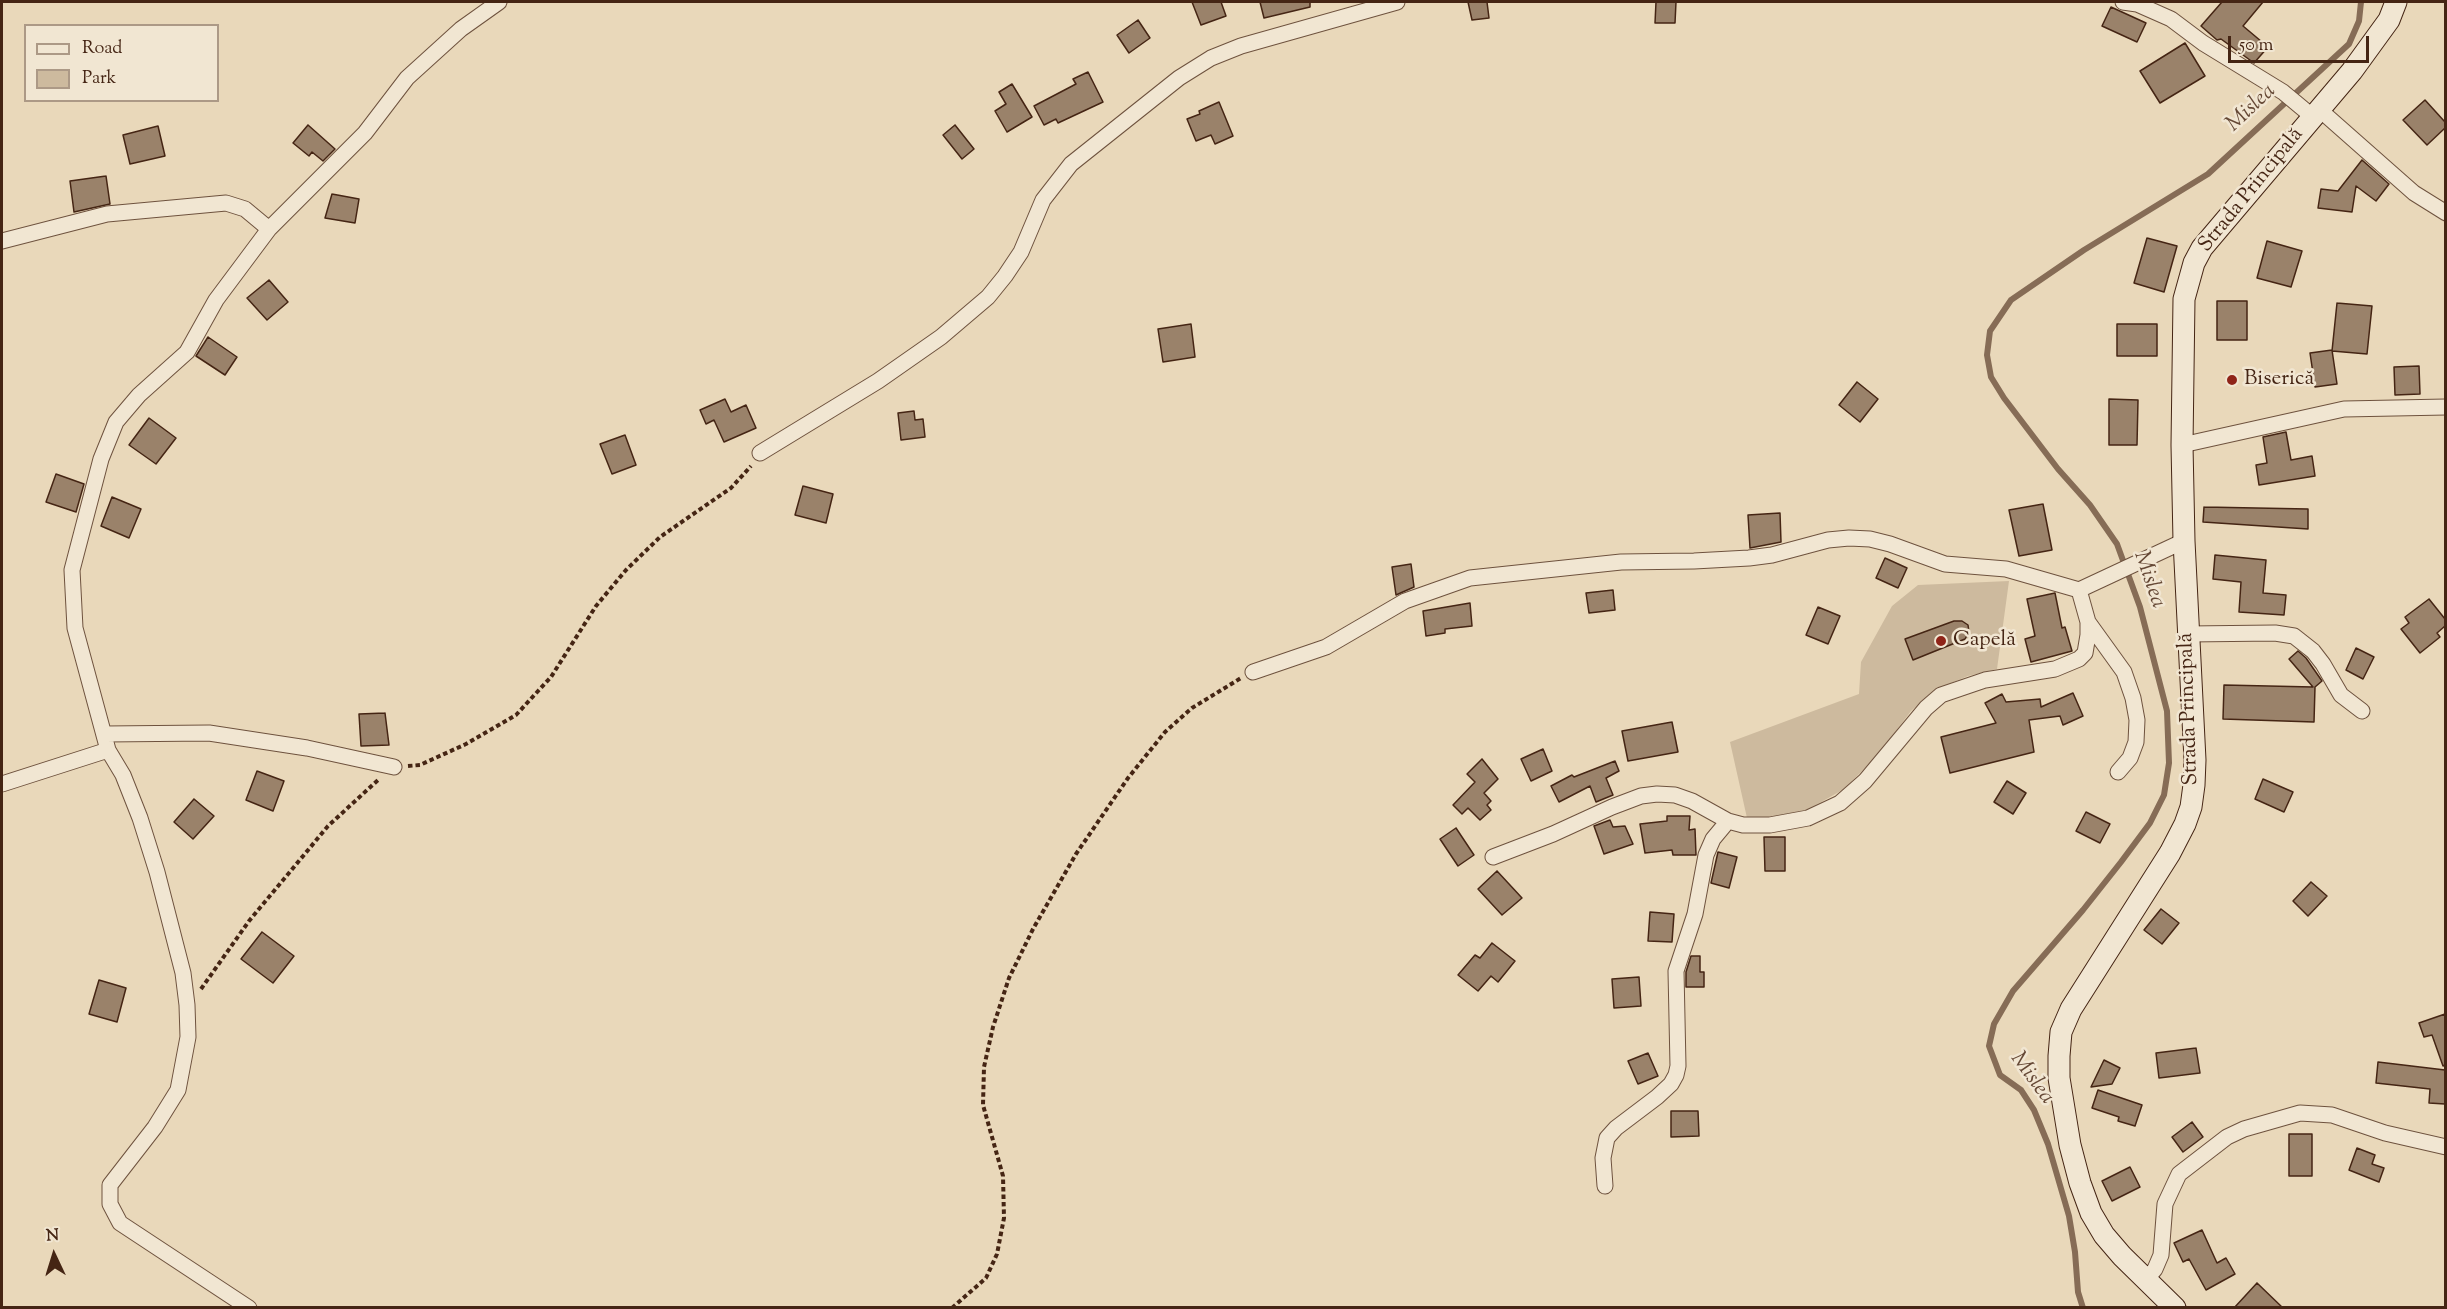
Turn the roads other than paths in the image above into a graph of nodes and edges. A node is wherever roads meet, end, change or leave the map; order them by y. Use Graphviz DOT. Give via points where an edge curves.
graph roads {
  1 [pos="499,2"];
  2 [pos="1397,2"];
  3 [pos="2123,2"];
  4 [pos="2396,2"];
  5 [pos="2312,112"];
  6 [pos="2445,213"];
  7 [pos="269,229"];
  8 [pos="2,241"];
  9 [pos="2445,407"];
  10 [pos="2182,445"];
  11 [pos="760,453"];
  12 [pos="2184,541"];
  13 [pos="2086,587"];
  14 [pos="2088,622"];
  15 [pos="2188,634"];
  16 [pos="1252,672"];
  17 [pos="2362,711"];
  18 [pos="105,734"];
  19 [pos="108,750"];
  20 [pos="394,767"];
  21 [pos="2118,772"];
  22 [pos="2,784"];
  23 [pos="1728,821"];
  24 [pos="1492,856"];
  25 [pos="2445,1147"];
  26 [pos="1605,1186"];
  27 [pos="2146,1280"];
  28 [pos="249,1308"];
  29 [pos="2175,1308"];
  1 -- 7 [label="street" via="461,29 407,78 364,134"];
  2 -- 11 [label="street" via="1241,46 1211,58 1179,78 1071,164 1043,200 1021,252 988,297 878,381"];
  3 -- 5 [label="street" via="2171,19"];
  4 -- 5 [label="main road, Strada Principală" via="2376,39"];
  5 -- 6 [label="street"];
  5 -- 10 [label="main road, Strada Principală" via="2213,233 2194,263 2182,319"];
  7 -- 8 [label="street" via="246,209 226,203 107,214"];
  7 -- 18 [label="street" via="216,300 187,352 139,395 116,422 101,459 72,570 75,628"];
  9 -- 10 [label="street" via="2344,409"];
  10 -- 12 [label="main road, Strada Principală"];
  12 -- 13 [label="street"];
  12 -- 15 [label="main road, Strada Principală"];
  13 -- 14 [label="street"];
  13 -- 16 [label="street" via="2006,569 1945,564 1880,542 1828,540 1749,558 1621,562 1470,578 1406,601 1326,647"];
  14 -- 21 [label="street" via="2124,672 2133,698 2136,742 2130,758"];
  14 -- 23 [label="street" via="2085,653 2068,665 1985,680 1941,695 1865,781 1840,803 1808,818 1770,825"];
  15 -- 17 [label="street" via="2294,636 2313,651 2341,695"];
  15 -- 27 [label="main road, Strada Principală" via="2194,760 2191,807 2170,853 2071,1009 2061,1032 2059,1056 2070,1145 2091,1213 2104,1235"];
  18 -- 19 [label="street"];
  18 -- 20 [label="street" via="209,733 308,748"];
  19 -- 22 [label="street"];
  19 -- 28 [label="street" via="123,775 157,872 183,973 188,1037 178,1090 110,1185 110,1204 120,1223"];
  23 -- 24 [label="street" via="1675,795 1641,796"];
  23 -- 26 [label="street" via="1706,855 1695,914 1676,971 1676,1075 1657,1097 1607,1138 1603,1158"];
  25 -- 27 [label="street" via="2332,1115 2300,1113 2236,1133 2179,1174 2165,1204 2161,1255"];
  27 -- 29 [label="main road, Strada Principală"];
}
